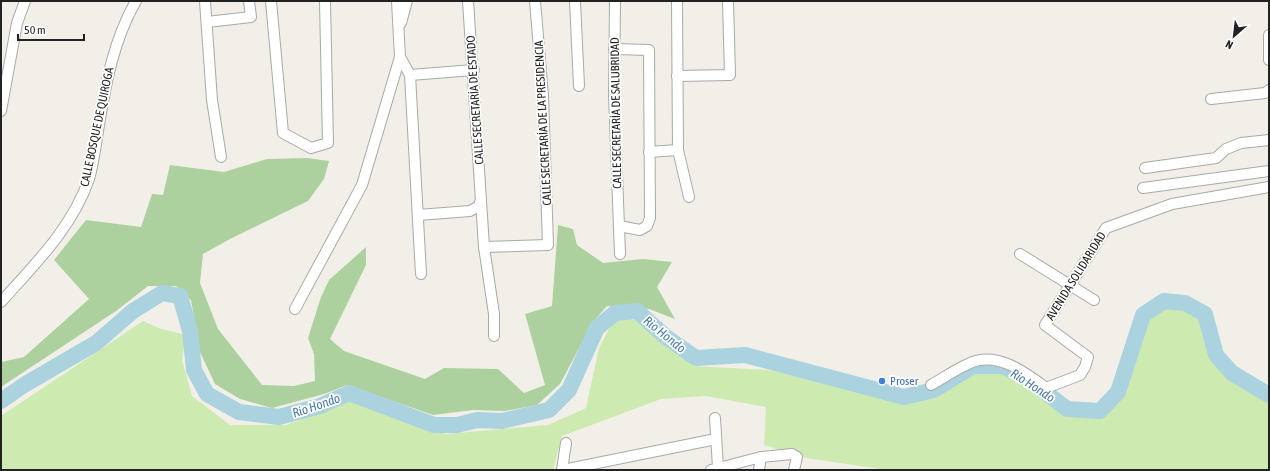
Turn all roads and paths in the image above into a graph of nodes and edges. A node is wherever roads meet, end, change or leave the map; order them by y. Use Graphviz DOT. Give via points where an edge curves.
graph roads {
  1 [pos="25,1"];
  2 [pos="136,1"];
  3 [pos="205,1"];
  4 [pos="249,1"];
  5 [pos="271,1"];
  6 [pos="325,1"];
  7 [pos="397,1"];
  8 [pos="407,1"];
  9 [pos="468,1"];
  10 [pos="535,1"];
  11 [pos="575,1"];
  12 [pos="615,1"];
  13 [pos="677,1"];
  14 [pos="728,1"];
  15 [pos="207,22"];
  16 [pos="399,31"];
  17 [pos="1269,35"];
  18 [pos="614,49"];
  19 [pos="400,57"];
  20 [pos="1269,57"];
  21 [pos="474,70"];
  22 [pos="410,75"];
  23 [pos="677,76"];
  24 [pos="579,86"];
  25 [pos="1269,90"];
  26 [pos="1211,99"];
  27 [pos="1,111"];
  28 [pos="1269,140"];
  29 [pos="678,150"];
  30 [pos="649,152"];
  31 [pos="221,157"];
  32 [pos="1145,168"];
  33 [pos="1269,171"];
  34 [pos="1269,187"];
  35 [pos="1143,188"];
  36 [pos="689,197"];
  37 [pos="481,199"];
  38 [pos="418,214"];
  39 [pos="619,226"];
  40 [pos="484,247"];
  41 [pos="620,254"];
  42 [pos="1020,254"];
  43 [pos="421,274"];
  44 [pos="1070,285"];
  45 [pos="1094,300"];
  46 [pos="1,302"];
  47 [pos="296,309"];
  48 [pos="494,336"];
  49 [pos="931,385"];
  50 [pos="715,418"];
  51 [pos="716,439"];
  52 [pos="566,443"];
  53 [pos="761,457"];
  54 [pos="714,469"];
  55 [pos="562,470"];
  56 [pos="759,470"];
  57 [pos="794,470"];
  1 -- 27 [label="street" via="17,22"];
  2 -- 46 [label="street, CALLE BOSQUE DE QUIROGA" via="118,40 105,84 89,178 78,206 53,243"];
  3 -- 15 [label="street"];
  4 -- 15 [label="street" via="251,17"];
  5 -- 6 [label="street" via="283,133 311,148 328,143"];
  7 -- 16 [label="street"];
  8 -- 16 [label="street"];
  9 -- 21 [label="street, CALLE SECRETARÍA DE ESTADO"];
  10 -- 40 [label="street, CALLE SECRETARÍA DE LA PRESIDENCIA" via="543,96 548,245"];
  11 -- 24 [label="street"];
  12 -- 18 [label="street, CALLE SECRETARÍA DE SALUBRIDAD"];
  13 -- 23 [label="street"];
  14 -- 23 [label="street" via="730,75"];
  15 -- 31 [label="street" via="212,100"];
  16 -- 19 [label="street"];
  17 -- 20 [label="street"];
  18 -- 30 [label="street" via="649,50"];
  18 -- 39 [label="street, CALLE SECRETARÍA DE SALUBRIDAD"];
  19 -- 22 [label="street"];
  19 -- 47 [label="street" via="362,185"];
  21 -- 22 [label="street"];
  21 -- 37 [label="street, CALLE SECRETARÍA DE ESTADO"];
  22 -- 38 [label="street"];
  23 -- 29 [label="street"];
  25 -- 26 [label="street" via="1265,93"];
  28 -- 32 [label="street" via="1241,143 1226,149 1216,158"];
  29 -- 30 [label="street"];
  29 -- 36 [label="street"];
  30 -- 39 [label="street" via="650,218 647,226 640,230"];
  33 -- 35 [label="street"];
  34 -- 44 [label="street, AVENIDA SOLIDARIDAD" via="1172,204 1106,228"];
  37 -- 38 [label="street" via="479,206 470,211"];
  37 -- 40 [label="street, CALLE SECRETARÍA DE ESTADO"];
  38 -- 43 [label="street"];
  39 -- 41 [label="street, CALLE SECRETARÍA DE SALUBRIDAD"];
  40 -- 48 [label="street, CALLE SECRETARÍA DE ESTADO" via="494,314"];
  42 -- 44 [label="street"];
  44 -- 45 [label="street"];
  44 -- 49 [label="street, AVENIDA SOLIDARIDAD" via="1045,325 1088,357 1080,375 1046,388 1025,372 1001,361 986,360 970,363"];
  50 -- 51 [label="street"];
  51 -- 54 [label="street"];
  51 -- 55 [label="street"];
  52 -- 55 [label="street"];
  53 -- 54 [label="street"];
  53 -- 56 [label="street"];
  53 -- 57 [label="street" via="795,455"];
}
